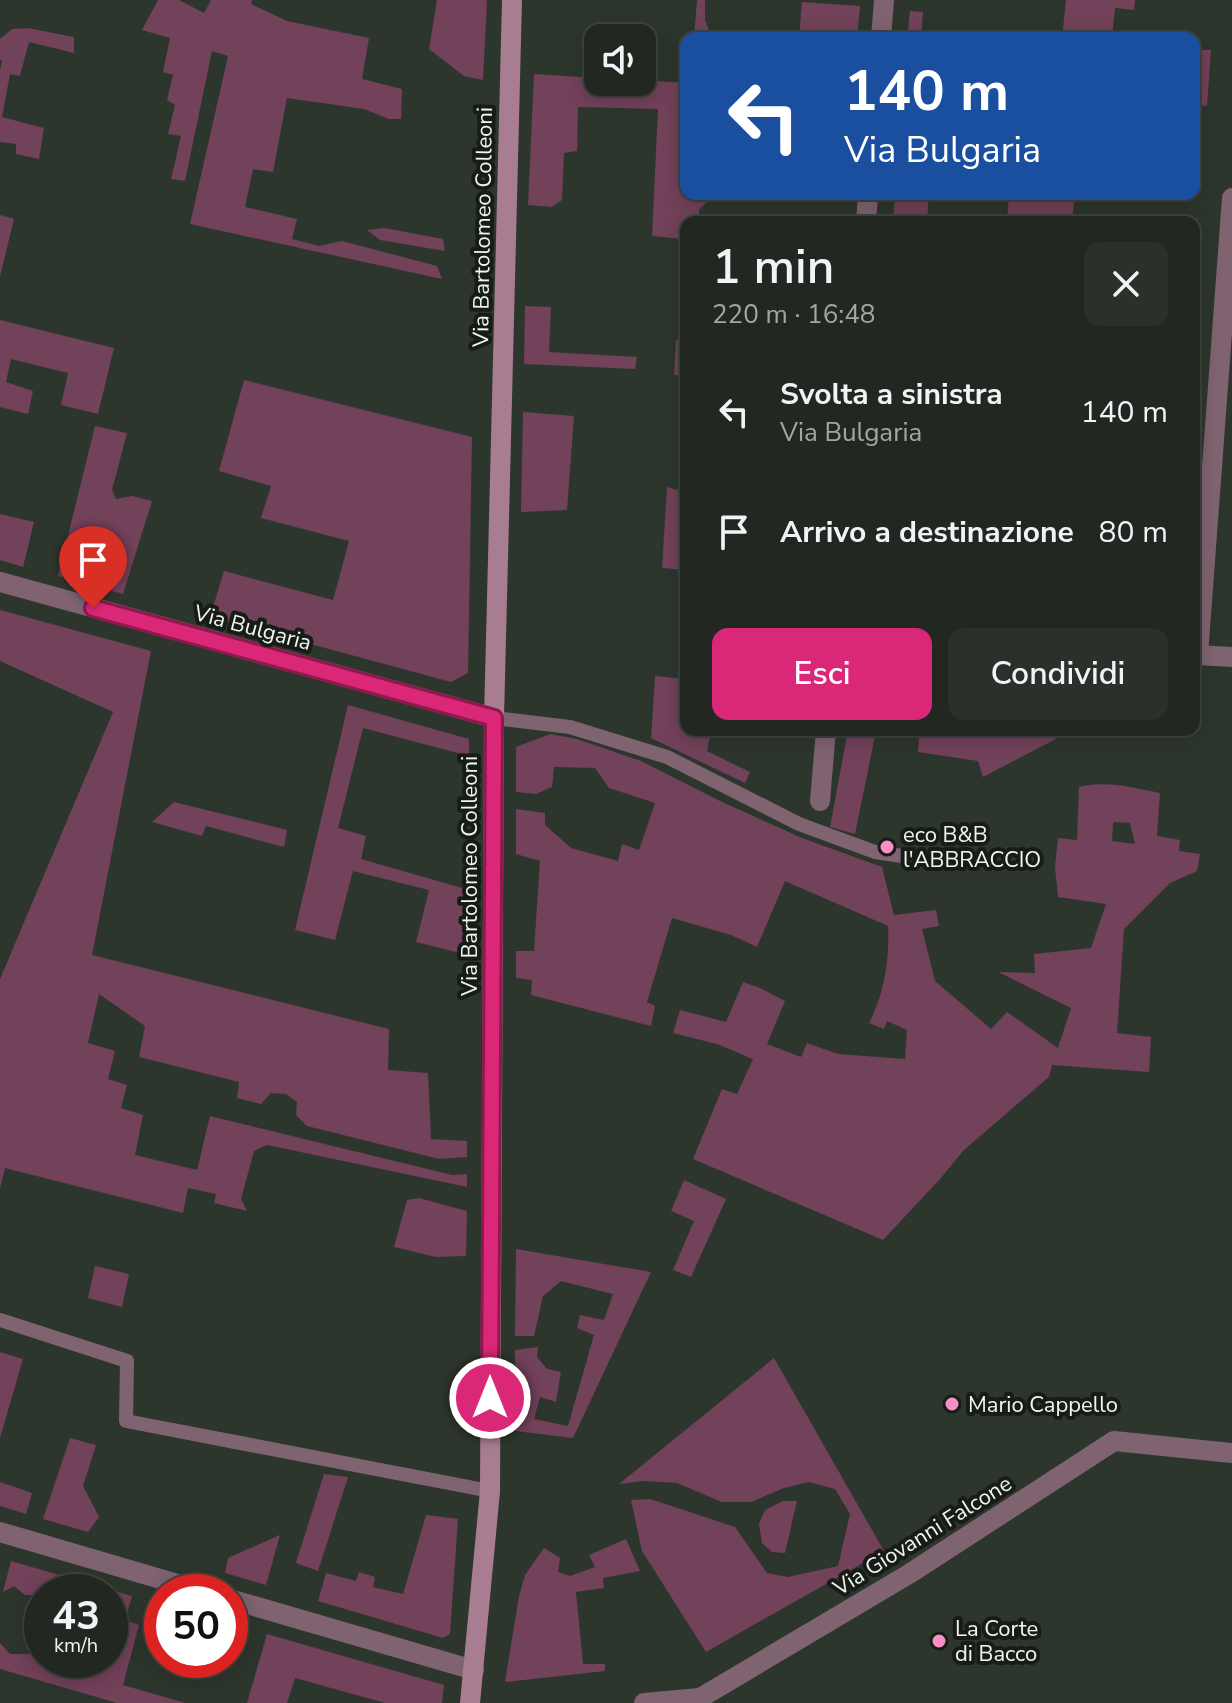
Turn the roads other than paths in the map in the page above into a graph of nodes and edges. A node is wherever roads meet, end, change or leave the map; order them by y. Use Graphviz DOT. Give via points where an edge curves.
graph roads {
  1 [pos="512,0"];
  2 [pos="884,0"];
  3 [pos="881,32"];
  4 [pos="1232,198"];
  5 [pos="0,582"];
  6 [pos="1200,628"];
  7 [pos="1200,655"];
  8 [pos="1232,657"];
  9 [pos="494,718"];
  10 [pos="825,736"];
  11 [pos="820,801"];
  12 [pos="922,859"];
  13 [pos="0,1320"];
  14 [pos="1232,1453"];
  15 [pos="490,1491"];
  16 [pos="0,1532"];
  17 [pos="144,1574"];
  18 [pos="248,1604"];
  19 [pos="474,1670"];
  20 [pos="470,1703"];
  21 [pos="644,1703"];
  1 -- 9 [label="main road, Via Bartolomeo Colleoni"];
  2 -- 3 [label="street"];
  4 -- 6 [label="street"];
  5 -- 9 [label="street, Via Bulgaria"];
  7 -- 8 [label="street"];
  9 -- 12 [label="lane" via="570,727 667,757 799,824 875,852"];
  9 -- 15 [label="main road, Via Bartolomeo Colleoni"];
  10 -- 11 [label="street"];
  13 -- 15 [label="lane" via="127,1361 126,1421"];
  14 -- 21 [label="street, Via Giovanni Falcone" via="1114,1441 909,1574 700,1698"];
  15 -- 19 [label="main road, Via Bartolomeo Colleoni"];
  16 -- 17 [label="street"];
  18 -- 19 [label="street"];
  19 -- 20 [label="main road, Via Bartolomeo Colleoni"];
}
